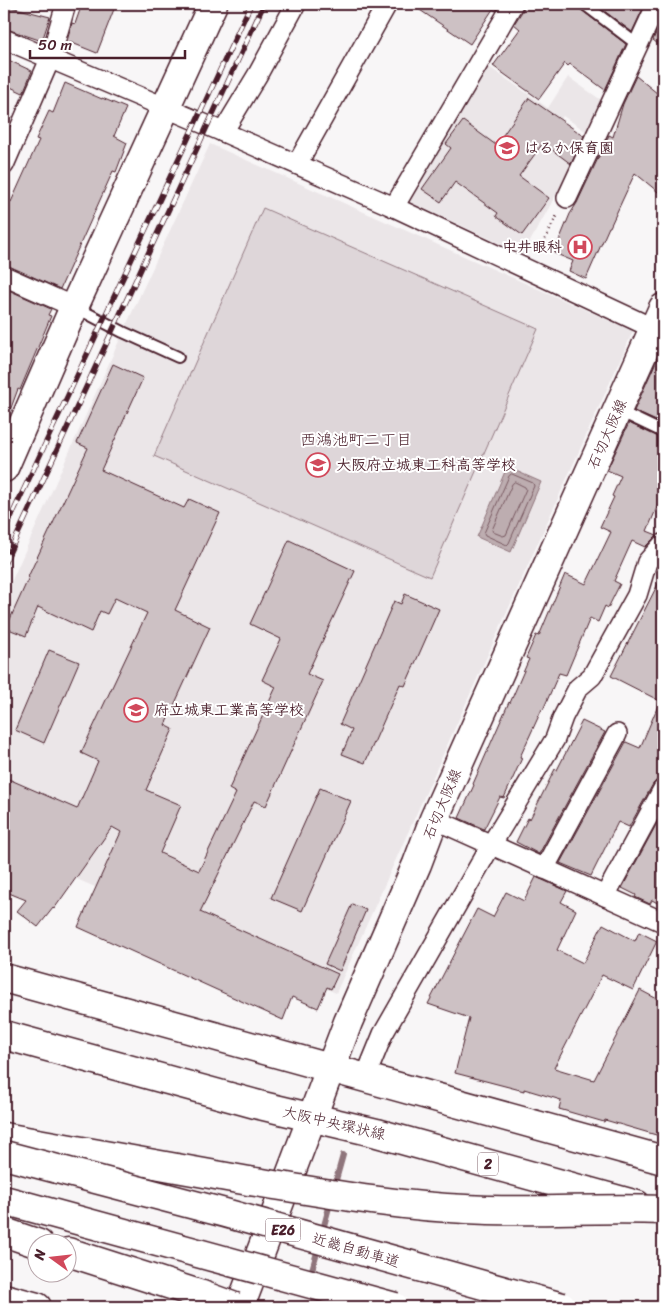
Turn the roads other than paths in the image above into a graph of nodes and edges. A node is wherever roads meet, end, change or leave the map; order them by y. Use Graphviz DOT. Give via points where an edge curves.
graph roads {
  1 [pos="66,4"];
  2 [pos="213,4"];
  3 [pos="296,4"];
  4 [pos="387,4"];
  5 [pos="513,4"];
  6 [pos="584,4"];
  7 [pos="657,4"];
  8 [pos="4,39"];
  9 [pos="638,45"];
  10 [pos="50,59"];
  11 [pos="165,108"];
  12 [pos="223,132"];
  13 [pos="297,164"];
  14 [pos="4,165"];
  15 [pos="567,198"];
  16 [pos="394,207"];
  17 [pos="4,276"];
  18 [pos="74,306"];
  19 [pos="660,323"];
  20 [pos="178,358"];
  21 [pos="617,410"];
  22 [pos="663,432"];
  23 [pos="5,464"];
  24 [pos="663,544"];
  25 [pos="617,734"];
  26 [pos="663,788"];
  27 [pos="434,819"];
  28 [pos="491,845"];
  29 [pos="544,869"];
  30 [pos="605,896"];
  31 [pos="663,922"];
  32 [pos="4,978"];
  33 [pos="4,1035"];
  34 [pos="330,1068"];
  35 [pos="365,1078"];
  36 [pos="312,1118"];
  37 [pos="4,1137"];
  38 [pos="4,1156"];
  39 [pos="663,1160"];
  40 [pos="4,1200"];
  41 [pos="663,1211"];
  42 [pos="4,1232"];
  43 [pos="28,1240"];
  44 [pos="4,1246"];
  45 [pos="28,1252"];
  46 [pos="78,1255"];
  47 [pos="78,1267"];
  48 [pos="4,1298"];
  49 [pos="37,1307"];
  50 [pos="235,1307"];
  51 [pos="240,1307"];
  52 [pos="395,1307"];
  53 [pos="562,1307"];
  1 -- 10 [label="street"];
  2 -- 11 [label="main road"];
  3 -- 12 [label="street"];
  4 -- 13 [label="street"];
  5 -- 16 [label="street"];
  6 -- 9 [label="lane"];
  7 -- 9 [label="street"];
  8 -- 10 [label="street"];
  9 -- 15 [label="street"];
  10 -- 11 [label="street"];
  10 -- 14 [label="street"];
  11 -- 12 [label="street"];
  11 -- 18 [label="main road"];
  12 -- 13 [label="street"];
  13 -- 16 [label="street"];
  16 -- 19 [label="street" via="529,270"];
  17 -- 18 [label="street"];
  18 -- 20 [label="lane"];
  18 -- 23 [label="main road"];
  19 -- 21 [label="main road, 石切大阪線"];
  21 -- 22 [label="lane"];
  21 -- 27 [label="main road, 石切大阪線"];
  24 -- 28 [label="street" via="647,562 637,596 592,676 578,688 555,739"];
  25 -- 29 [label="street"];
  26 -- 30 [label="street"];
  27 -- 28 [label="street"];
  27 -- 34 [label="main road, 石切大阪線"];
  28 -- 29 [label="street"];
  28 -- 35 [label="street" via="383,1034"];
  29 -- 30 [label="street"];
  30 -- 31 [label="street"];
  32 -- 34 [label="main road"];
  33 -- 36 [label="main road, 大阪中央環状線 / 2"];
  34 -- 35 [label="main road"];
  34 -- 36 [label="main road, 石切大阪線"];
  35 -- 39 [label="main road"];
  36 -- 41 [label="main road, 大阪中央環状線 / 2"];
  36 -- 51 [label="main road, 石切大阪線"];
  37 -- 41 [label="main road, bridge" via="249,1180 465,1210"];
  38 -- 53 [label="main road, 近畿自動車道 / E26, bridge"];
  40 -- 52 [label="main road, bridge"];
  42 -- 43 [label="main road"];
  44 -- 45 [label="main road"];
  46 -- 50 [label="main road, bridge"];
  47 -- 51 [label="main road" via="191,1298"];
  48 -- 49 [label="main road"];
}
